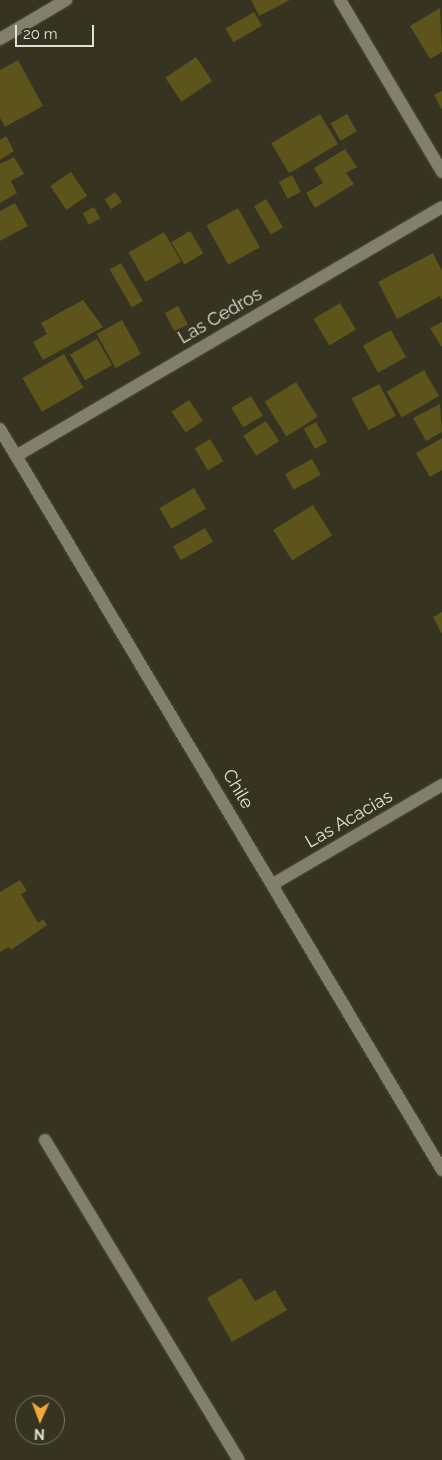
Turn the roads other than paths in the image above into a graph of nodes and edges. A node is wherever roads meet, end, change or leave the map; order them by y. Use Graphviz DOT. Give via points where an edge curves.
graph roads {
  1 [pos="66,0"];
  2 [pos="340,0"];
  3 [pos="0,39"];
  4 [pos="442,172"];
  5 [pos="442,207"];
  6 [pos="0,429"];
  7 [pos="16,456"];
  8 [pos="442,785"];
  9 [pos="275,883"];
  10 [pos="45,1140"];
  11 [pos="442,1170"];
  12 [pos="239,1460"];
  1 -- 3 [label="street"];
  2 -- 4 [label="street"];
  5 -- 7 [label="street, Las Cedros"];
  6 -- 7 [label="street, Chile"];
  7 -- 9 [label="street, Chile"];
  8 -- 9 [label="street, Las Acacias"];
  9 -- 11 [label="street, Chile"];
  10 -- 12 [label="street"];
}
